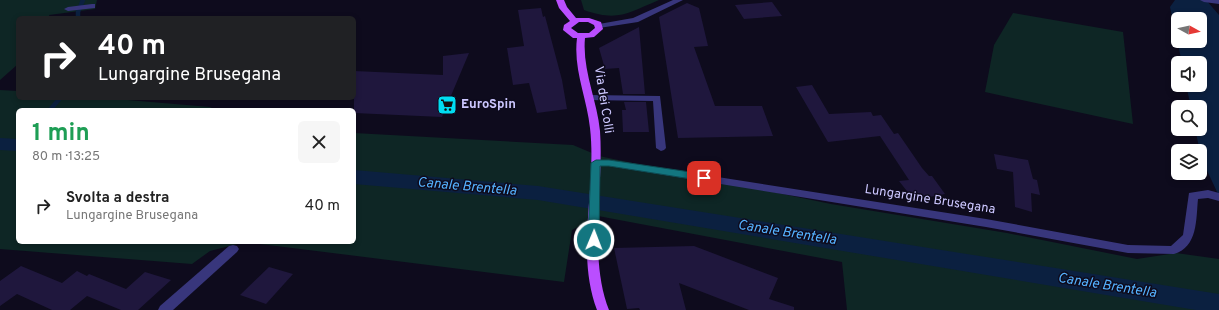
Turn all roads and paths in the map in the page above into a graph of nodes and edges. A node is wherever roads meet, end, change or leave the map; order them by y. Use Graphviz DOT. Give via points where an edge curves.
graph roads {
  1 [pos="560,0"];
  2 [pos="679,0"];
  3 [pos="1207,0"];
  4 [pos="1219,2"];
  5 [pos="92,6"];
  6 [pos="68,9"];
  7 [pos="574,21"];
  8 [pos="599,26"];
  9 [pos="580,36"];
  10 [pos="590,98"];
  11 [pos="661,148"];
  12 [pos="596,166"];
  13 [pos="1219,197"];
  14 [pos="233,249"];
  15 [pos="164,310"];
  16 [pos="603,310"];
  1 -- 7 [label="main road"];
  2 -- 8 [label="street" via="635,20"];
  3 -- 4 [label="street"];
  5 -- 6 [label="street"];
  7 -- 8 [label="main road" via="589,20"];
  7 -- 9 [label="main road" via="567,30 573,35"];
  8 -- 9 [label="main road" via="595,34"];
  9 -- 10 [label="main road, Via dei Colli" via="580,53"];
  10 -- 11 [label="street" via="657,98"];
  10 -- 12 [label="main road, Via dei Colli"];
  12 -- 13 [label="street, Lungargine Brusegana" via="609,163 798,192 1128,249 1174,250 1188,237 1193,196 1208,194"];
  12 -- 16 [label="main road, Via dei Colli" via="593,262 598,300"];
  14 -- 15 [label="street"];
}
